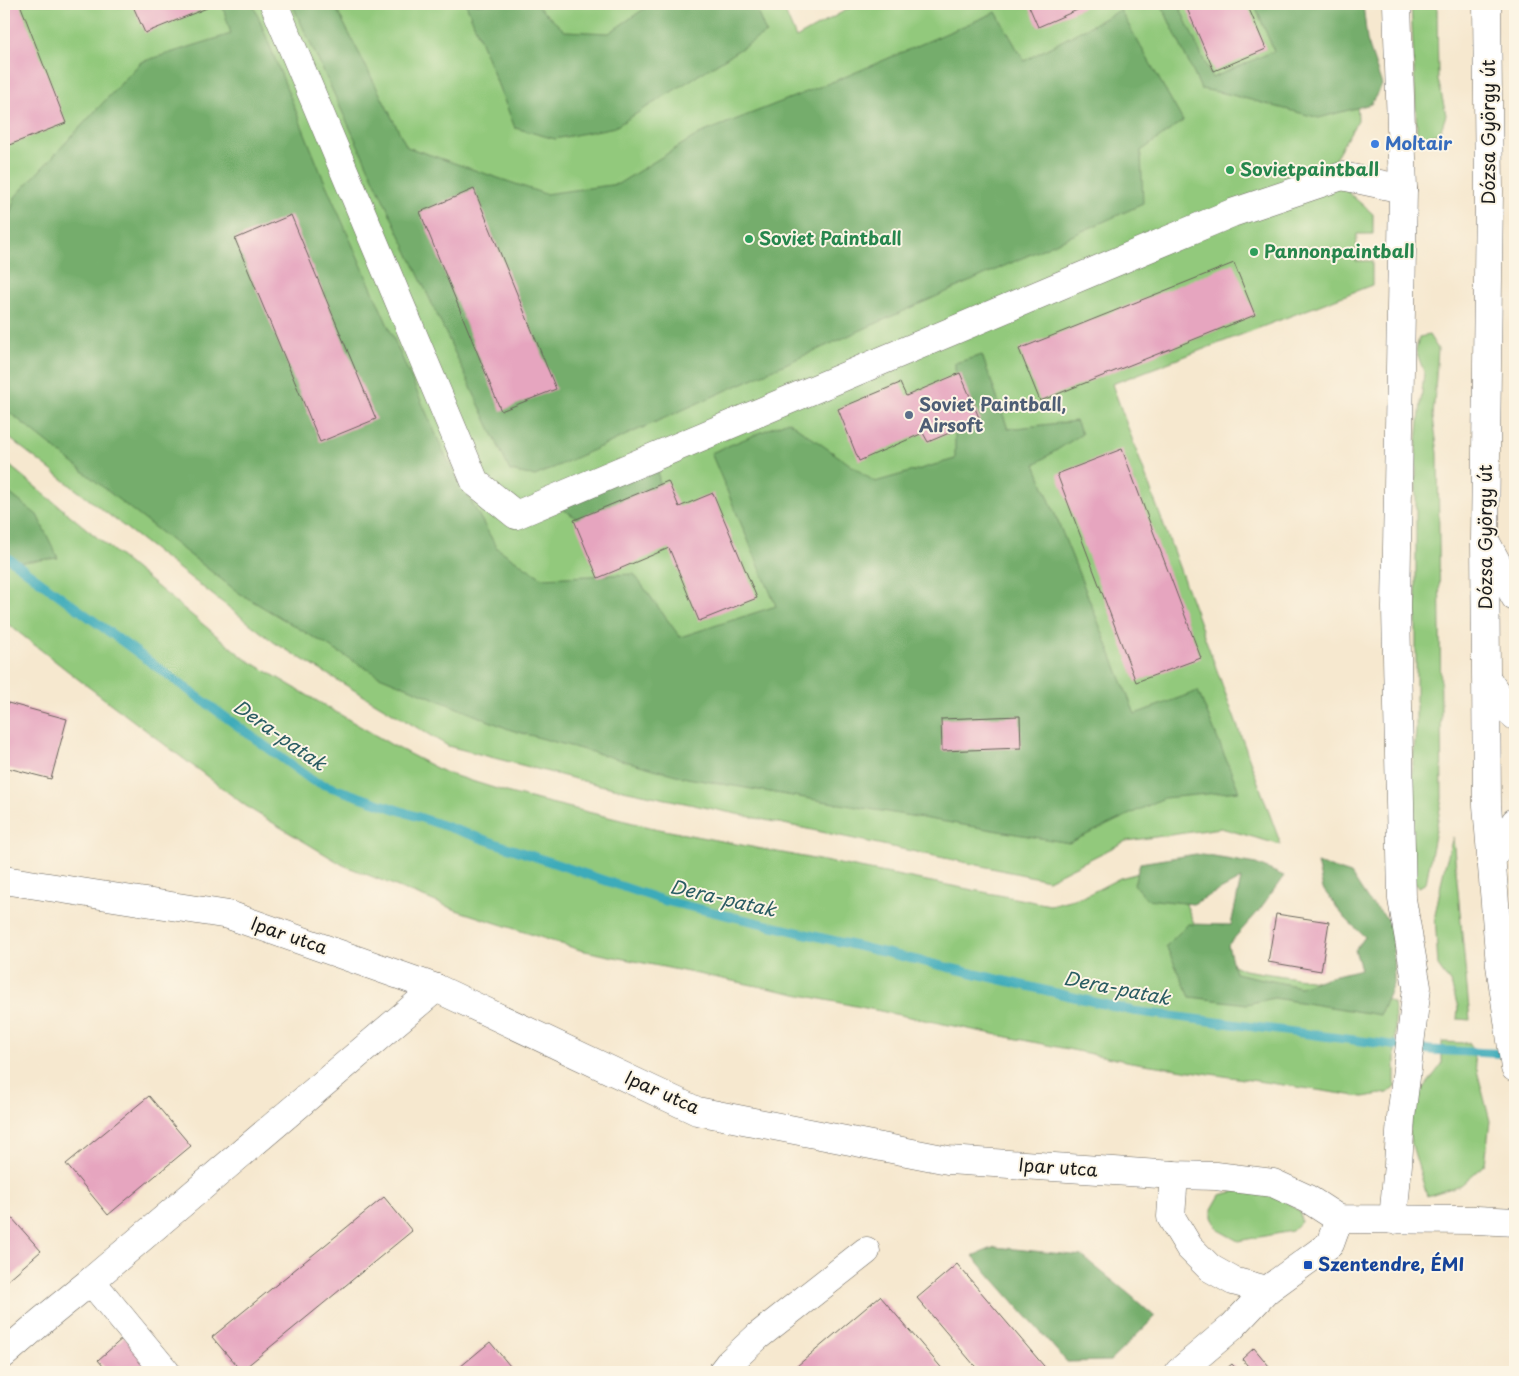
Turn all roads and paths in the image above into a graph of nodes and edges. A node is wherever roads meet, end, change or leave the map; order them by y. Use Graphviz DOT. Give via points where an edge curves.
graph roads {
  1 [pos="274,4"];
  2 [pos="1397,4"];
  3 [pos="1487,4"];
  4 [pos="1402,189"];
  5 [pos="1485,540"];
  6 [pos="1515,597"];
  7 [pos="1487,679"];
  8 [pos="1512,710"];
  9 [pos="1486,732"];
  10 [pos="1515,822"];
  11 [pos="1491,860"];
  12 [pos="4,880"];
  13 [pos="436,988"];
  14 [pos="1515,1068"];
  15 [pos="1174,1175"];
  16 [pos="1339,1219"];
  17 [pos="1393,1220"];
  18 [pos="1515,1222"];
  19 [pos="1515,1227"];
  20 [pos="866,1251"];
  21 [pos="91,1281"];
  22 [pos="1267,1290"];
  23 [pos="4,1354"];
  24 [pos="166,1372"];
  25 [pos="722,1372"];
  26 [pos="1179,1372"];
  1 -- 4 [label="main road" via="475,482 516,515 1232,213 1342,176"];
  2 -- 4 [label="main road"];
  3 -- 5 [label="main road, Dózsa György út" via="1489,192"];
  4 -- 17 [label="main road" via="1396,608 1402,899 1417,987"];
  5 -- 6 [label="main road"];
  5 -- 7 [label="main road, Dózsa György út"];
  7 -- 8 [label="main road"];
  7 -- 9 [label="main road, Dózsa György út"];
  8 -- 9 [label="main road"];
  9 -- 11 [label="main road, Dózsa György út"];
  10 -- 11 [label="main road"];
  11 -- 14 [label="main road, Dózsa György út" via="1500,965"];
  12 -- 13 [label="main road, Ipar utca" via="229,915"];
  13 -- 15 [label="main road, Ipar utca" via="697,1111 948,1160"];
  13 -- 21 [label="main road"];
  15 -- 16 [label="main road, Ipar utca" via="1272,1183 1308,1199"];
  15 -- 22 [label="main road" via="1170,1217 1189,1247 1210,1268 1233,1281"];
  16 -- 17 [label="main road"];
  16 -- 22 [label="main road" via="1330,1244"];
  17 -- 18 [label="main road"];
  17 -- 19 [label="main road" via="1438,1231 1480,1234"];
  20 -- 25 [label="main road" via="758,1336"];
  21 -- 23 [label="main road"];
  21 -- 24 [label="main road"];
  22 -- 26 [label="main road" via="1232,1327"];
}
